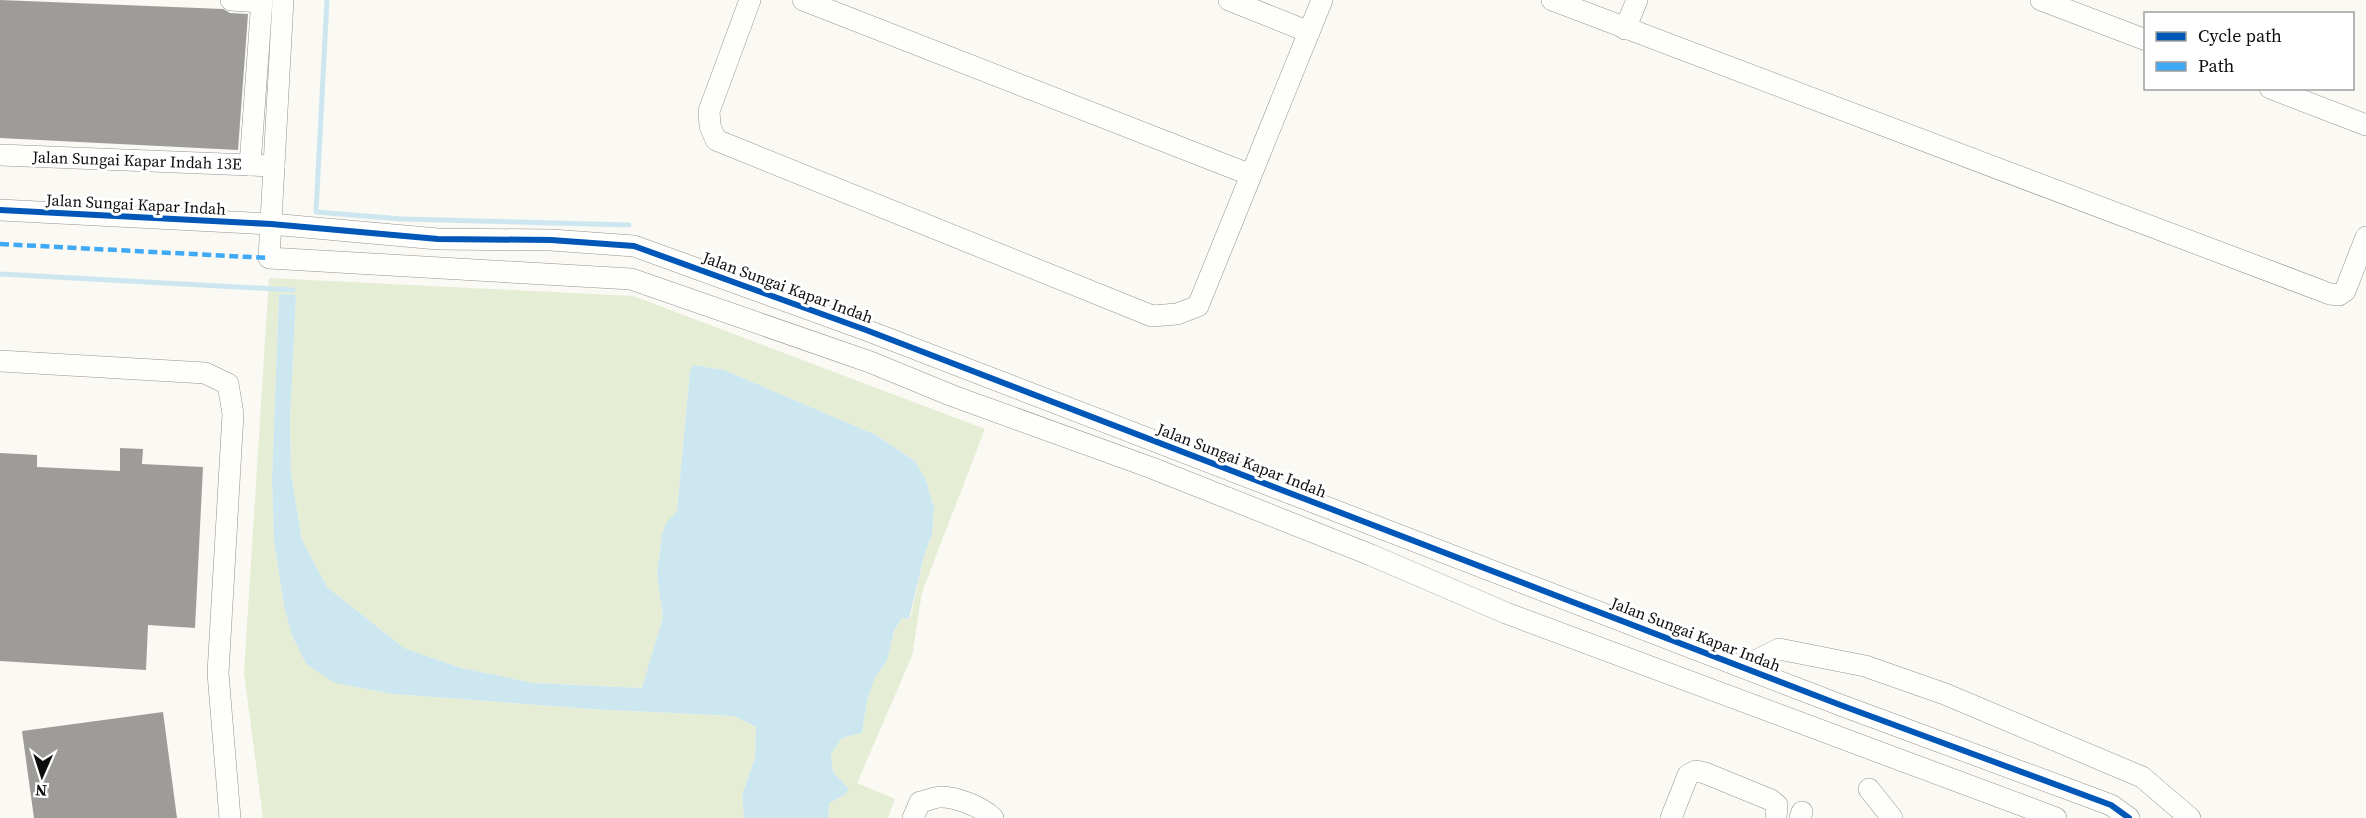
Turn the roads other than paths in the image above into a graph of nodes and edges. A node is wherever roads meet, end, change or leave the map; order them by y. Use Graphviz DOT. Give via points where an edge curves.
graph roads {
  1 [pos="231,0"];
  2 [pos="283,0"];
  3 [pos="750,0"];
  4 [pos="803,0"];
  5 [pos="1229,0"];
  6 [pos="1322,0"];
  7 [pos="1552,0"];
  8 [pos="1637,0"];
  9 [pos="2041,0"];
  10 [pos="262,1"];
  11 [pos="1625,29"];
  12 [pos="1309,32"];
  13 [pos="2144,40"];
  14 [pos="2275,90"];
  15 [pos="2366,125"];
  16 [pos="0,155"];
  17 [pos="250,165"];
  18 [pos="274,166"];
  19 [pos="1251,175"];
  20 [pos="0,210"];
  21 [pos="271,224"];
  22 [pos="2366,237"];
  23 [pos="0,361"];
  24 [pos="1743,667"];
  25 [pos="1869,789"];
  26 [pos="230,818"];
  27 [pos="913,818"];
  28 [pos="993,818"];
  29 [pos="1671,818"];
  30 [pos="1776,818"];
  31 [pos="1892,818"];
  32 [pos="2056,818"];
  33 [pos="2129,818"];
  34 [pos="2190,818"];
  1 -- 10 [label="street"];
  2 -- 18 [label="street"];
  3 -- 19 [label="street" via="709,111 716,140 1152,316 1177,314 1198,306"];
  4 -- 19 [label="street"];
  5 -- 12 [label="street"];
  6 -- 12 [label="street"];
  7 -- 11 [label="street"];
  8 -- 11 [label="street"];
  9 -- 13 [label="street"];
  10 -- 17 [label="street"];
  11 -- 22 [label="street" via="2330,294 2345,291"];
  12 -- 19 [label="street"];
  14 -- 15 [label="street"];
  16 -- 17 [label="street, Jalan Sungai Kapar Indah 13E"];
  17 -- 18 [label="street, Jalan Sungai Kapar Indah 13E"];
  18 -- 21 [label="street"];
  20 -- 21 [label="street, Jalan Sungai Kapar Indah"];
  21 -- 24 [label="street, Jalan Sungai Kapar Indah" via="438,239 551,240 634,246 866,330"];
  21 -- 32 [label="street" via="269,258 632,279 870,362 1152,468 1506,613"];
  23 -- 26 [label="street" via="205,372 228,384 233,414 218,673"];
  24 -- 33 [label="street, Jalan Sungai Kapar Indah" via="2112,805"];
  24 -- 34 [label="street" via="1779,649 1865,666 1945,694 2142,777"];
  25 -- 31 [label="street"];
  27 -- 28 [label="street" via="920,802 940,797 987,812"];
  29 -- 30 [label="street" via="1688,774 1696,771 1771,800 1777,805"];
}
